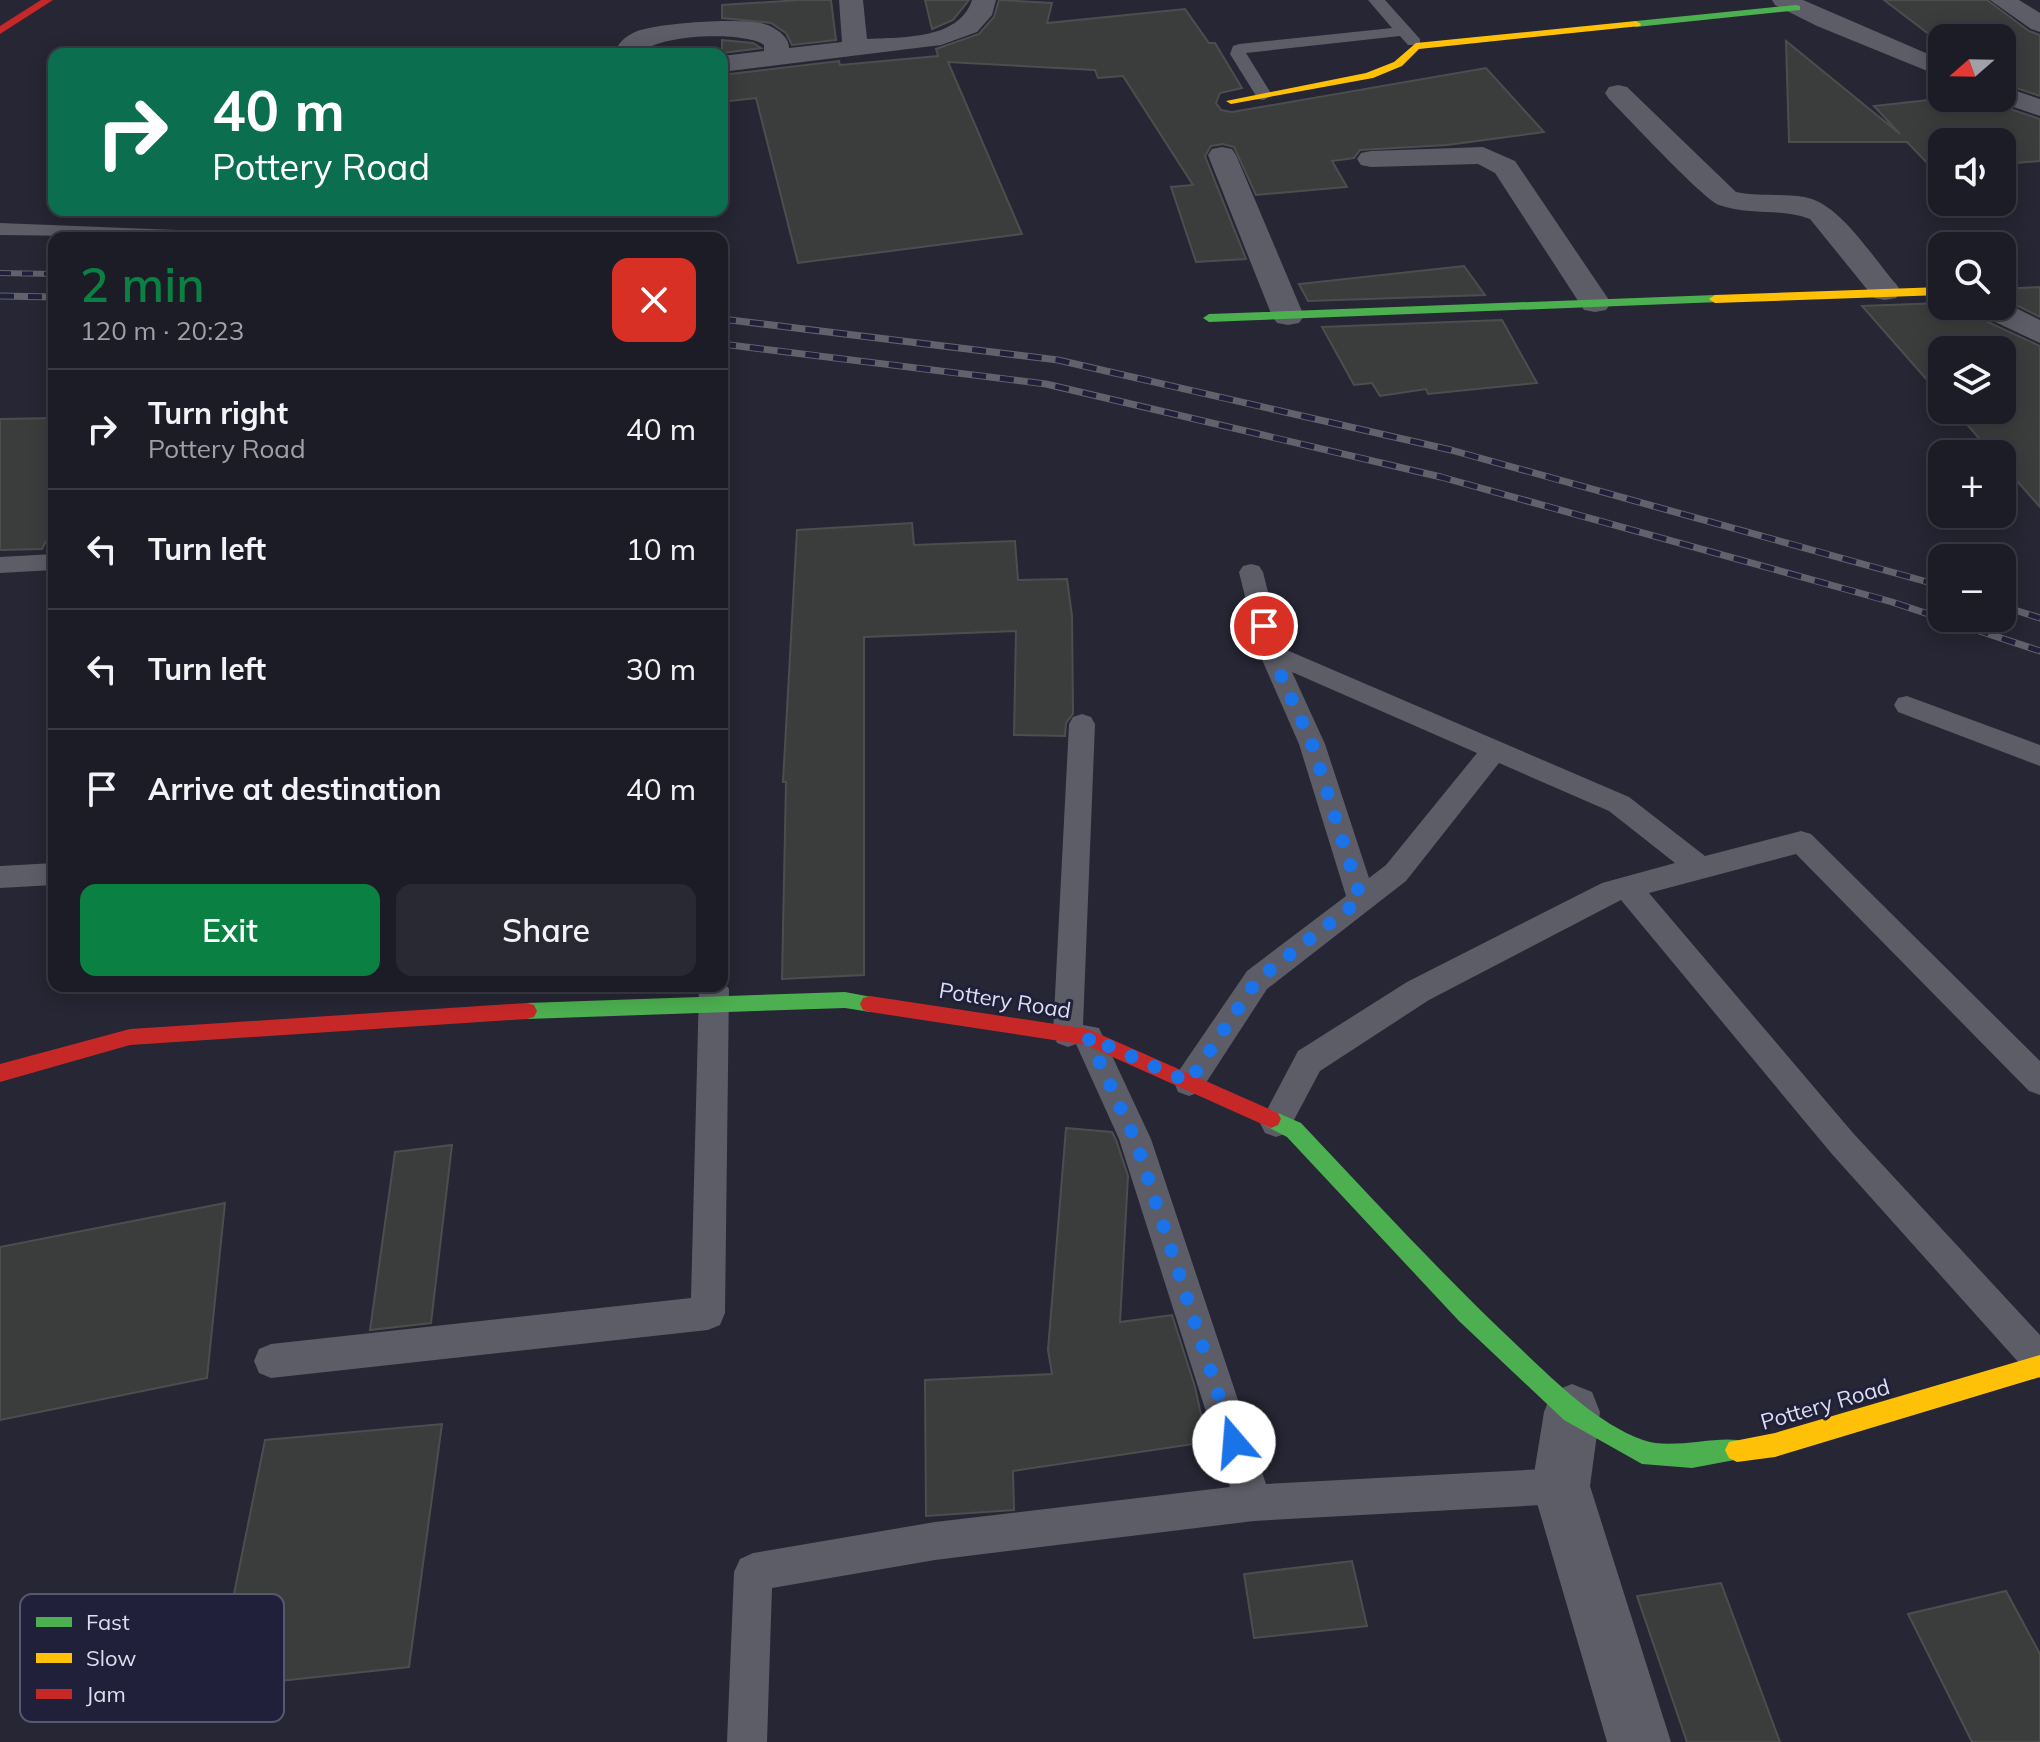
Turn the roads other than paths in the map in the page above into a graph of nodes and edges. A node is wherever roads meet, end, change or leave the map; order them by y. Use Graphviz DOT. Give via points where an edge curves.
graph roads {
  1 [pos="48,0"];
  2 [pos="851,0"];
  3 [pos="984,0"];
  4 [pos="1376,0"];
  5 [pos="2002,0"];
  6 [pos="1790,4"];
  7 [pos="2040,24"];
  8 [pos="0,31"];
  9 [pos="1411,38"];
  10 [pos="629,48"];
  11 [pos="855,48"];
  12 [pos="776,56"];
  13 [pos="728,63"];
  14 [pos="1928,63"];
  15 [pos="1618,93"];
  16 [pos="1264,95"];
  17 [pos="2016,99"];
  18 [pos="1231,101"];
  19 [pos="2040,108"];
  20 [pos="1222,155"];
  21 [pos="1371,159"];
  22 [pos="0,229"];
  23 [pos="76,232"];
  24 [pos="1885,291"];
  25 [pos="1928,291"];
  26 [pos="1595,303"];
  27 [pos="1288,316"];
  28 [pos="1209,318"];
  29 [pos="2014,320"];
  30 [pos="2040,333"];
  31 [pos="48,562"];
  32 [pos="0,565"];
  33 [pos="1251,572"];
  34 [pos="1271,653"];
  35 [pos="1907,705"];
  36 [pos="1082,724"];
  37 [pos="1495,749"];
  38 [pos="2040,756"];
  39 [pos="1701,868"];
  40 [pos="48,874"];
  41 [pos="0,877"];
  42 [pos="1627,887"];
  43 [pos="1361,899"];
  44 [pos="714,995"];
  45 [pos="1078,1035"];
  46 [pos="0,1073"];
  47 [pos="2040,1081"];
  48 [pos="1189,1082"];
  49 [pos="1276,1123"];
  50 [pos="271,1361"];
  51 [pos="2040,1364"];
  52 [pos="1572,1412"];
  53 [pos="1561,1486"];
  54 [pos="1254,1503"];
  55 [pos="747,1742"];
  56 [pos="1639,1742"];
  1 -- 8 [label="street"];
  2 -- 11 [label="street"];
  3 -- 11 [label="street" via="976,24 940,39"];
  4 -- 9 [label="lane"];
  5 -- 7 [label="street"];
  6 -- 9 [label="street"];
  6 -- 14 [label="street"];
  9 -- 16 [label="street" via="1398,64 1369,76"];
  9 -- 16 [label="lane" via="1239,49"];
  10 -- 12 [label="street" via="643,38 687,30 761,31 777,43"];
  11 -- 12 [label="street"];
  12 -- 13 [label="street"];
  15 -- 24 [label="street" via="1726,198 1755,205 1802,205 1820,213"];
  16 -- 18 [label="street"];
  17 -- 19 [label="street"];
  20 -- 27 [label="street"];
  21 -- 26 [label="street" via="1483,155 1505,167"];
  22 -- 23 [label="lane"];
  24 -- 25 [label="street"];
  24 -- 26 [label="street"];
  26 -- 27 [label="street"];
  27 -- 28 [label="street"];
  29 -- 30 [label="street"];
  31 -- 32 [label="lane"];
  33 -- 34 [label="lane"];
  34 -- 37 [label="lane"];
  34 -- 43 [label="lane" via="1312,744"];
  35 -- 38 [label="lane"];
  36 -- 45 [label="lane"];
  37 -- 39 [label="lane" via="1619,804"];
  37 -- 43 [label="lane" via="1396,873"];
  39 -- 42 [label="lane"];
  39 -- 47 [label="lane" via="1801,842"];
  40 -- 41 [label="lane"];
  42 -- 49 [label="lane" via="1418,991 1309,1061"];
  42 -- 51 [label="lane" via="1842,1143"];
  43 -- 48 [label="lane" via="1257,980"];
  44 -- 45 [label="street, Pottery Road" via="845,1000"];
  44 -- 46 [label="street, Pottery Road" via="130,1037"];
  44 -- 50 [label="lane" via="708,1313"];
  45 -- 48 [label="street, Pottery Road"];
  45 -- 54 [label="lane" via="1135,1139"];
  48 -- 49 [label="street, Pottery Road"];
  49 -- 52 [label="street, Pottery Road" via="1294,1130 1467,1313"];
  51 -- 52 [label="street, Pottery Road" via="1775,1445 1692,1456 1642,1452"];
  52 -- 53 [label="street"];
  53 -- 54 [label="lane"];
  53 -- 56 [label="street"];
  54 -- 55 [label="lane" via="935,1541 753,1572"];
}
